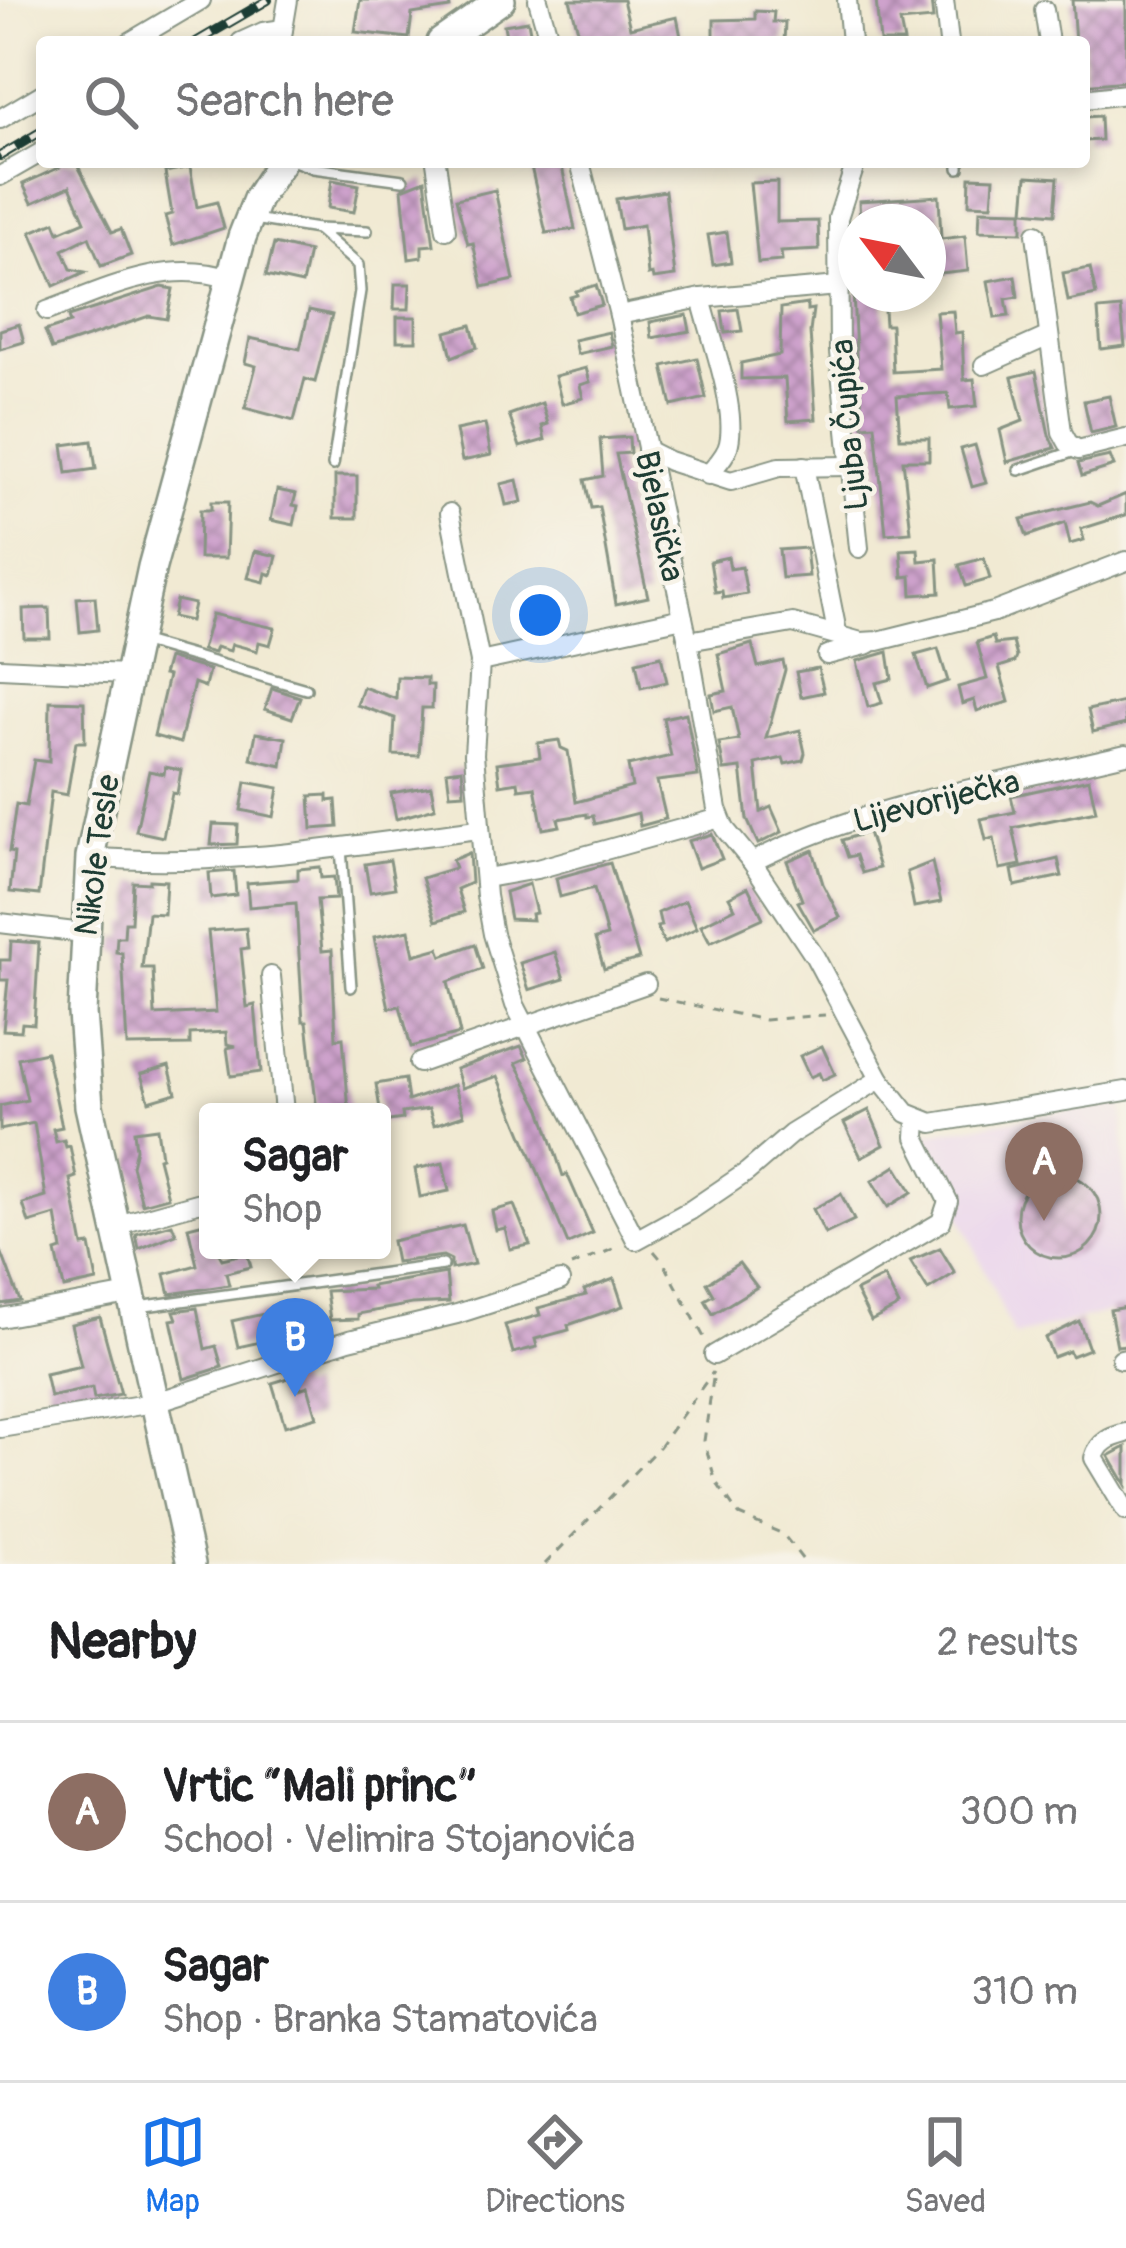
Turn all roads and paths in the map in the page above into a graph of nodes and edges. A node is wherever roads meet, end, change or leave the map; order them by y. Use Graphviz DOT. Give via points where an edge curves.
graph roads {
  1 [pos="201,0"];
  2 [pos="288,0"];
  3 [pos="502,0"];
  4 [pos="538,0"];
  5 [pos="847,0"];
  6 [pos="944,0"];
  7 [pos="1044,10"];
  8 [pos="140,36"];
  9 [pos="282,36"];
  10 [pos="450,36"];
  11 [pos="548,36"];
  12 [pos="850,36"];
  13 [pos="948,36"];
  14 [pos="1048,36"];
  15 [pos="1126,94"];
  16 [pos="36,98"];
  17 [pos="1090,98"];
  18 [pos="0,119"];
  19 [pos="36,155"];
  20 [pos="276,168"];
  21 [pos="324,168"];
  22 [pos="437,168"];
  23 [pos="582,168"];
  24 [pos="854,168"];
  25 [pos="0,176"];
  26 [pos="404,180"];
  27 [pos="842,204"];
  28 [pos="249,218"];
  29 [pos="317,229"];
  30 [pos="446,230"];
  31 [pos="367,231"];
  32 [pos="1036,234"];
  33 [pos="230,280"];
  34 [pos="838,286"];
  35 [pos="701,298"];
  36 [pos="47,311"];
  37 [pos="838,312"];
  38 [pos="619,315"];
  39 [pos="1049,336"];
  40 [pos="984,365"];
  41 [pos="1126,438"];
  42 [pos="647,450"];
  43 [pos="1078,450"];
  44 [pos="333,465"];
  45 [pos="804,466"];
  46 [pos="849,466"];
  47 [pos="1019,470"];
  48 [pos="708,476"];
  49 [pos="449,513"];
  50 [pos="859,548"];
  51 [pos="1126,561"];
  52 [pos="683,618"];
  53 [pos="838,632"];
  54 [pos="135,639"];
  55 [pos="688,641"];
  56 [pos="878,641"];
  57 [pos="827,655"];
  58 [pos="480,662"];
  59 [pos="0,668"];
  60 [pos="127,674"];
  61 [pos="306,689"];
  62 [pos="1126,754"];
  63 [pos="720,818"];
  64 [pos="479,829"];
  65 [pos="341,846"];
  66 [pos="90,856"];
  67 [pos="752,862"];
  68 [pos="486,878"];
  69 [pos="0,923"];
  70 [pos="83,932"];
  71 [pos="271,976"];
  72 [pos="646,984"];
  73 [pos="352,987"];
  74 [pos="846,1010"];
  75 [pos="525,1025"];
  76 [pos="419,1063"];
  77 [pos="880,1079"];
  78 [pos="1126,1090"];
  79 [pos="283,1103"];
  80 [pos="916,1119"];
  81 [pos="199,1202"];
  82 [pos="114,1226"];
  83 [pos="639,1239"];
  84 [pos="442,1265"];
  85 [pos="558,1282"];
  86 [pos="131,1301"];
  87 [pos="0,1318"];
  88 [pos="713,1365"];
  89 [pos="153,1403"];
  90 [pos="0,1428"];
  91 [pos="1126,1433"];
  92 [pos="1126,1511"];
  93 [pos="191,1564"];
  94 [pos="544,1564"];
  95 [pos="806,1564"];
  1 -- 8 [label="street"];
  2 -- 9 [label="street"];
  3 -- 10 [label="street"];
  4 -- 11 [label="street"];
  5 -- 12 [label="street"];
  6 -- 13 [label="street"];
  7 -- 14 [label="street"];
  15 -- 17 [label="street"];
  16 -- 18 [label="street"];
  19 -- 25 [label="street"];
  20 -- 28 [label="street, Nikole Tesle"];
  21 -- 26 [label="lane"];
  22 -- 30 [label="street"];
  23 -- 38 [label="street, Bjelasička"];
  24 -- 27 [label="street, Ljuba Čupića"];
  28 -- 29 [label="lane"];
  28 -- 33 [label="street, Nikole Tesle"];
  29 -- 31 [label="lane"];
  29 -- 44 [label="lane" via="358,265 360,291"];
  32 -- 39 [label="street"];
  33 -- 36 [label="street" via="202,271 148,274"];
  33 -- 54 [label="street, Nikole Tesle"];
  34 -- 35 [label="street"];
  35 -- 38 [label="street"];
  35 -- 48 [label="street" via="731,438"];
  37 -- 46 [label="street, Ljuba Čupića"];
  38 -- 42 [label="street, Bjelasička"];
  39 -- 40 [label="street"];
  39 -- 43 [label="street" via="1062,432"];
  41 -- 43 [label="street"];
  42 -- 48 [label="street"];
  42 -- 52 [label="street, Bjelasička"];
  43 -- 47 [label="lane"];
  45 -- 46 [label="street"];
  45 -- 48 [label="street" via="731,481"];
  45 -- 53 [label="street"];
  46 -- 50 [label="street, Ljuba Čupića"];
  49 -- 58 [label="street"];
  51 -- 56 [label="street" via="994,612"];
  52 -- 55 [label="street, Bjelasička"];
  52 -- 58 [label="street"];
  53 -- 55 [label="street" via="793,623"];
  53 -- 56 [label="street"];
  54 -- 60 [label="street, Nikole Tesle"];
  54 -- 61 [label="lane"];
  55 -- 63 [label="street, Bjelasička"];
  56 -- 57 [label="street"];
  58 -- 64 [label="street"];
  59 -- 60 [label="street"];
  60 -- 66 [label="street, Nikole Tesle"];
  62 -- 67 [label="street, Lijevoriječka" via="858,818"];
  63 -- 67 [label="street, Bjelasička"];
  63 -- 68 [label="street"];
  64 -- 65 [label="street"];
  64 -- 68 [label="street"];
  65 -- 66 [label="street" via="144,862"];
  65 -- 73 [label="lane"];
  66 -- 70 [label="street, Nikole Tesle"];
  67 -- 74 [label="street, Bjelasička"];
  68 -- 75 [label="street" via="493,934"];
  69 -- 70 [label="street"];
  70 -- 82 [label="street, Nikole Tesle" via="83,1061"];
  71 -- 79 [label="street"];
  72 -- 74 [label="path" via="652,997 765,1020"];
  72 -- 75 [label="street"];
  74 -- 77 [label="street, Bjelasička"];
  75 -- 76 [label="street"];
  75 -- 83 [label="street"];
  77 -- 80 [label="street, Bjelasička"];
  77 -- 83 [label="street"];
  78 -- 80 [label="street" via="945,1122"];
  80 -- 88 [label="street" via="916,1137 948,1201 941,1222"];
  81 -- 82 [label="street"];
  82 -- 86 [label="street, Nikole Tesle"];
  83 -- 85 [label="path" via="552,1274"];
  83 -- 88 [label="path" via="664,1263"];
  84 -- 86 [label="lane"];
  85 -- 89 [label="street"];
  86 -- 87 [label="street"];
  86 -- 89 [label="street, Nikole Tesle"];
  88 -- 94 [label="path" via="660,1446"];
  88 -- 95 [label="path" via="704,1441 716,1481 739,1515 783,1534"];
  89 -- 90 [label="street"];
  89 -- 93 [label="street, Nikole Tesle"];
  91 -- 92 [label="street" via="1109,1438 1094,1457"];
}
